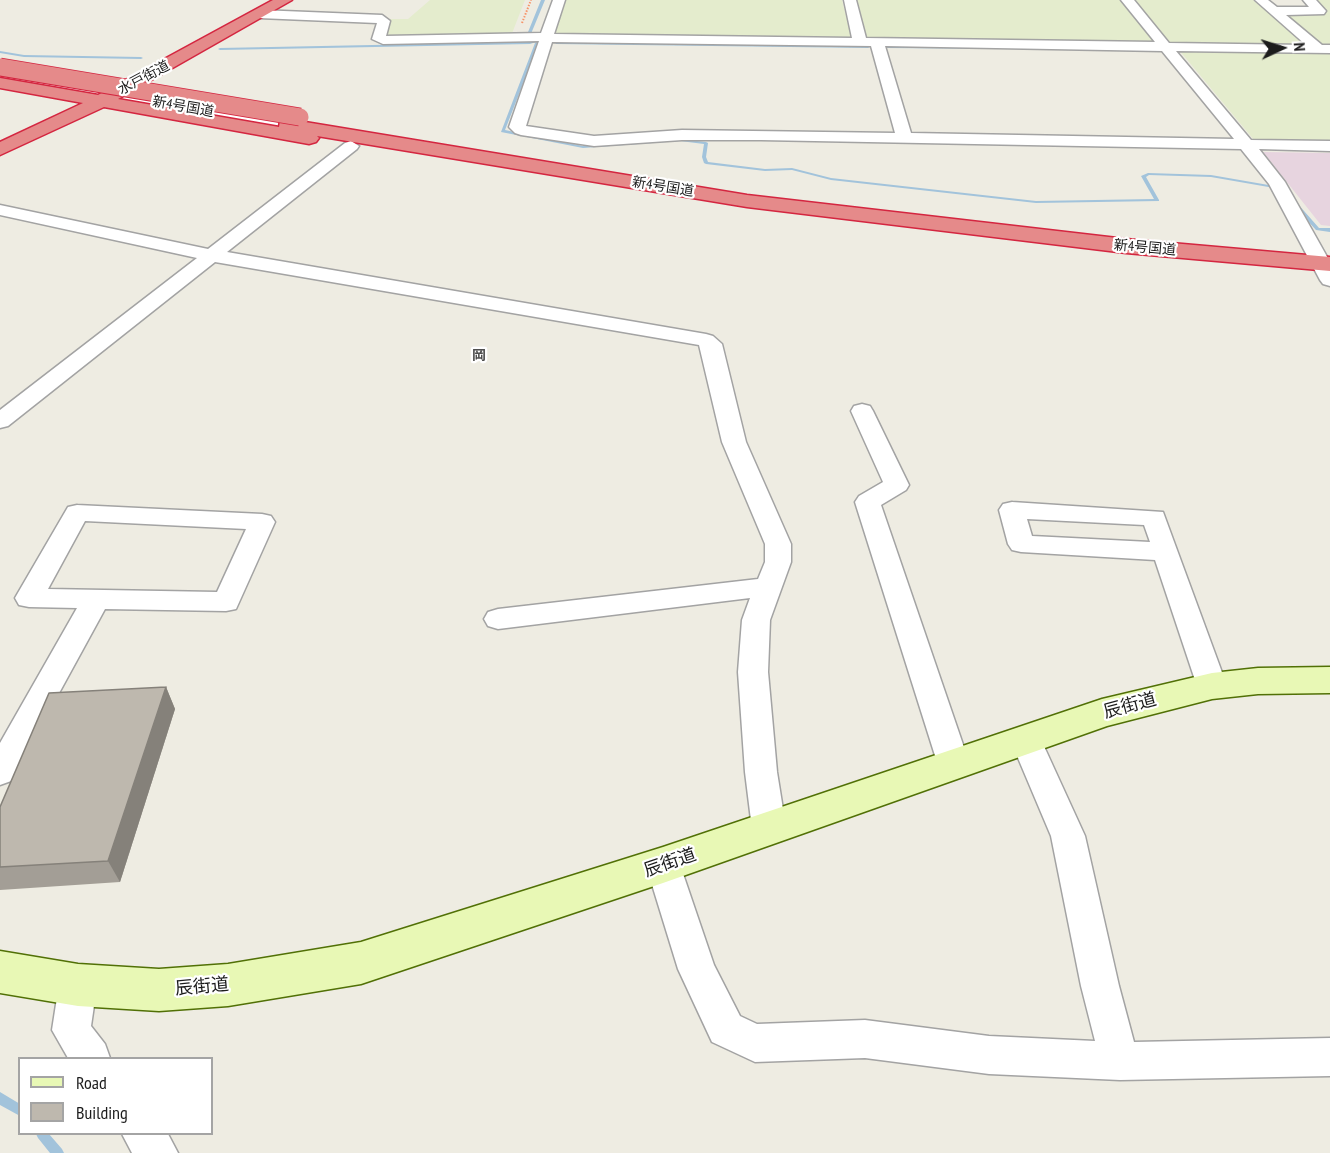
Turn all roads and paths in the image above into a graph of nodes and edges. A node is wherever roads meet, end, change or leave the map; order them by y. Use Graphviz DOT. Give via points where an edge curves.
graph roads {
  1 [pos="271,0"];
  2 [pos="284,0"];
  3 [pos="559,0"];
  4 [pos="850,0"];
  5 [pos="1127,0"];
  6 [pos="1261,0"];
  7 [pos="1309,0"];
  8 [pos="1273,11"];
  9 [pos="259,14"];
  10 [pos="546,38"];
  11 [pos="860,42"];
  12 [pos="877,43"];
  13 [pos="1165,46"];
  14 [pos="1325,49"];
  15 [pos="0,59"];
  16 [pos="0,67"];
  17 [pos="0,76"];
  18 [pos="127,81"];
  19 [pos="0,82"];
  20 [pos="92,99"];
  21 [pos="293,121"];
  22 [pos="41,132"];
  23 [pos="0,138"];
  24 [pos="905,139"];
  25 [pos="1246,144"];
  26 [pos="351,146"];
  27 [pos="1330,146"];
  28 [pos="0,149"];
  29 [pos="0,154"];
  30 [pos="750,194"];
  31 [pos="0,210"];
  32 [pos="210,255"];
  33 [pos="1325,260"];
  34 [pos="862,411"];
  35 [pos="0,421"];
  36 [pos="1166,552"];
  37 [pos="768,587"];
  38 [pos="97,598"];
  39 [pos="498,619"];
  40 [pos="1330,680"];
  41 [pos="1212,686"];
  42 [pos="1026,739"];
  43 [pos="954,765"];
  44 [pos="0,772"];
  45 [pos="769,828"];
  46 [pos="663,865"];
  47 [pos="0,972"];
  48 [pos="78,985"];
  49 [pos="90,1057"];
  50 [pos="1330,1057"];
  51 [pos="1120,1061"];
  52 [pos="144,1135"];
  53 [pos="157,1153"];
  1 -- 18 [label="highway, 水戸街道"];
  2 -- 9 [label="highway, 水戸街道"];
  3 -- 10 [label="street"];
  4 -- 11 [label="street"];
  5 -- 13 [label="street"];
  6 -- 8 [label="street"];
  7 -- 8 [label="street" via="1320,11"];
  8 -- 14 [label="street"];
  9 -- 10 [label="street" via="382,19 379,39 383,40"];
  9 -- 18 [label="highway, 水戸街道"];
  10 -- 11 [label="street"];
  10 -- 24 [label="street" via="517,127 521,130 594,141 682,135"];
  11 -- 12 [label="street"];
  12 -- 13 [label="street"];
  12 -- 24 [label="street"];
  13 -- 14 [label="street"];
  13 -- 25 [label="street"];
  15 -- 18 [label="highway"];
  16 -- 21 [label="highway, 新4号国道, bridge"];
  17 -- 21 [label="highway, 新4号国道"];
  18 -- 20 [label="highway, 水戸街道"];
  18 -- 30 [label="highway"];
  19 -- 20 [label="highway"];
  20 -- 22 [label="highway, 水戸街道"];
  20 -- 23 [label="highway, 水戸街道"];
  20 -- 26 [label="highway"];
  21 -- 30 [label="highway, 新4号国道"];
  22 -- 28 [label="highway, 水戸街道"];
  22 -- 29 [label="main road"];
  24 -- 25 [label="street"];
  25 -- 27 [label="street"];
  25 -- 33 [label="street" via="1277,183"];
  26 -- 30 [label="highway" via="652,193"];
  26 -- 32 [label="street"];
  30 -- 33 [label="highway, 新4号国道" via="1012,234"];
  31 -- 32 [label="street"];
  32 -- 35 [label="street"];
  32 -- 37 [label="street" via="706,340 711,344 734,442 778,544 778,562"];
  34 -- 43 [label="street" via="897,485 868,502"];
  36 -- 36 [label="street" via="1154,518 1012,510 1021,544"];
  36 -- 41 [label="street"];
  37 -- 39 [label="street"];
  37 -- 45 [label="street" via="756,620 753,672"];
  38 -- 38 [label="street" via="226,602 262,522 77,513 29,598"];
  38 -- 44 [label="street"];
  40 -- 41 [label="main road, 辰街道"];
  41 -- 42 [label="main road, 辰街道" via="1102,713"];
  42 -- 43 [label="main road, 辰街道"];
  42 -- 51 [label="street" via="1068,836"];
  43 -- 45 [label="main road, 辰街道"];
  45 -- 46 [label="main road, 辰街道"];
  46 -- 48 [label="main road, 辰街道" via="361,963 228,986 159,990"];
  46 -- 51 [label="street" via="697,969 726,1029 755,1043 865,1039 989,1055"];
  47 -- 48 [label="main road, 辰街道"];
  48 -- 49 [label="street" via="72,1030"];
  50 -- 51 [label="street"];
  52 -- 53 [label="street"];
}
